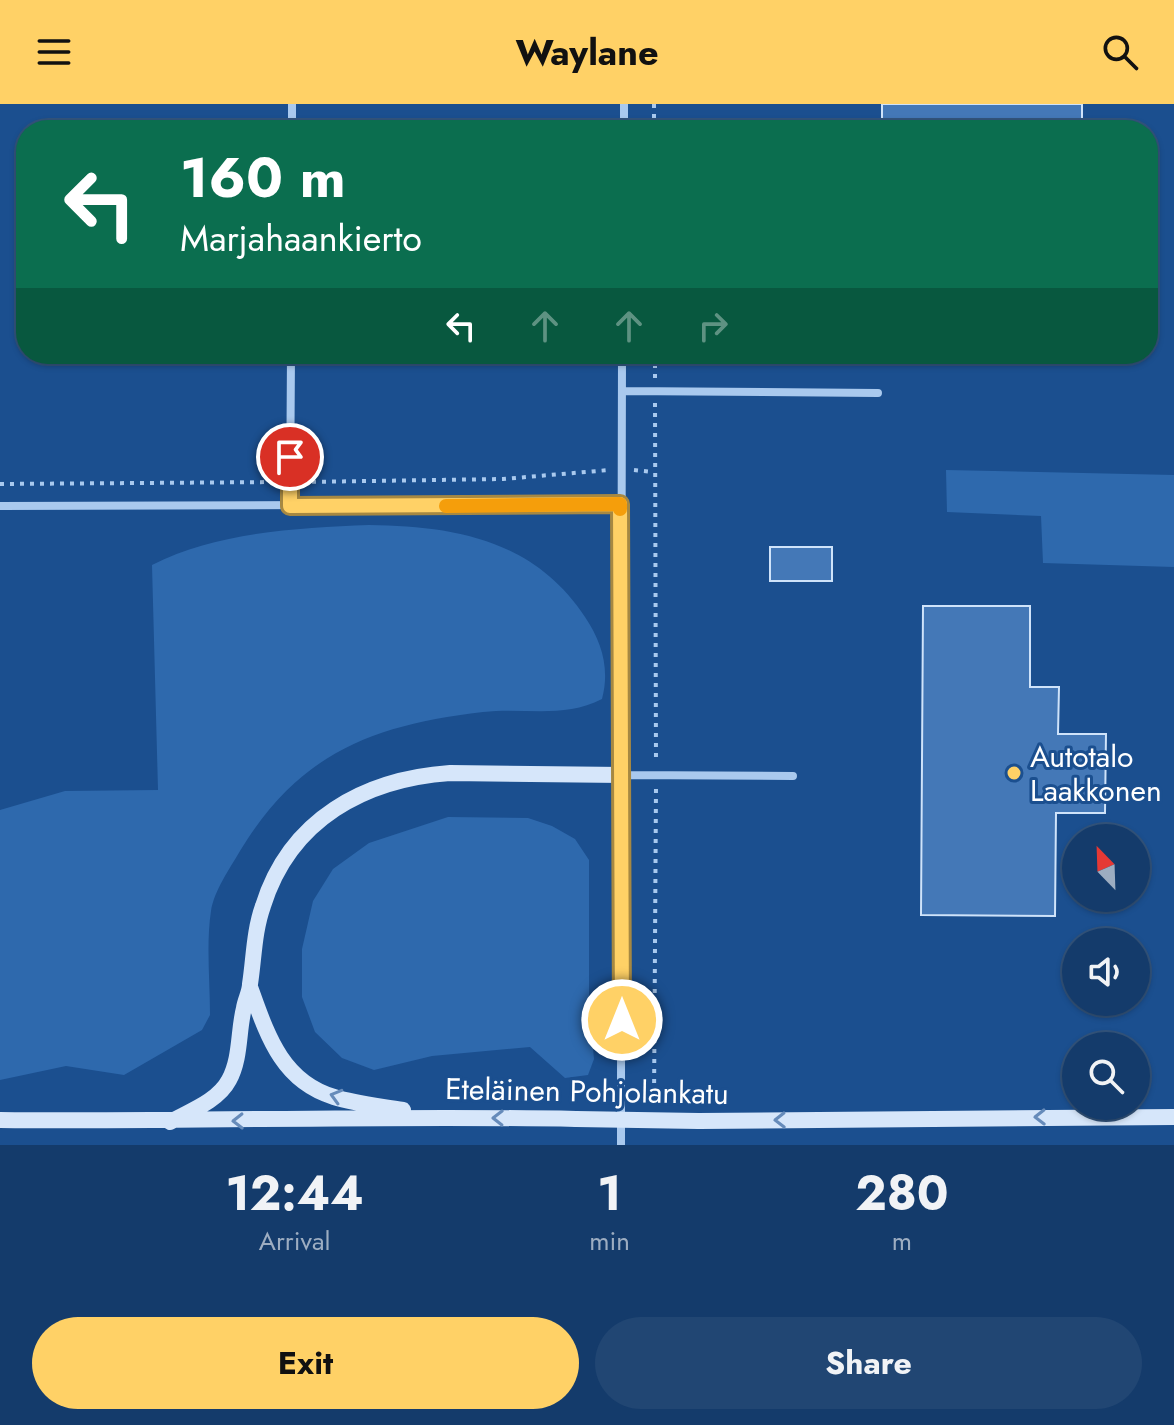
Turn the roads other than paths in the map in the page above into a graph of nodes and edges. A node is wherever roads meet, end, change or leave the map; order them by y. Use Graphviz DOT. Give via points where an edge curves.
graph roads {
  1 [pos="291,364"];
  2 [pos="622,364"];
  3 [pos="622,391"];
  4 [pos="878,393"];
  5 [pos="620,504"];
  6 [pos="0,506"];
  7 [pos="290,506"];
  8 [pos="623,775"];
  9 [pos="793,776"];
  10 [pos="250,987"];
  11 [pos="440,1116"];
  12 [pos="1174,1117"];
  13 [pos="0,1120"];
  14 [pos="170,1122"];
  15 [pos="621,1145"];
  1 -- 7 [label="street"];
  2 -- 3 [label="street"];
  3 -- 4 [label="street"];
  3 -- 5 [label="street"];
  5 -- 7 [label="street"];
  5 -- 8 [label="street"];
  6 -- 7 [label="street"];
  8 -- 9 [label="street"];
  8 -- 10 [label="main road" via="450,773 400,779 355,796 313,826 269,887"];
  8 -- 15 [label="street"];
  11 -- 10 [label="main road, one-way" via="335,1097 295,1077 272,1045"];
  10 -- 14 [label="main road" via="229,1082"];
  12 -- 11 [label="main road, Eteläinen Pohjolankatu, one-way, bridge" via="699,1121"];
  11 -- 14 [label="main road, Eteläinen Pohjolankatu, one-way"];
  13 -- 14 [label="main road, Eteläinen Pohjolankatu"];
}
